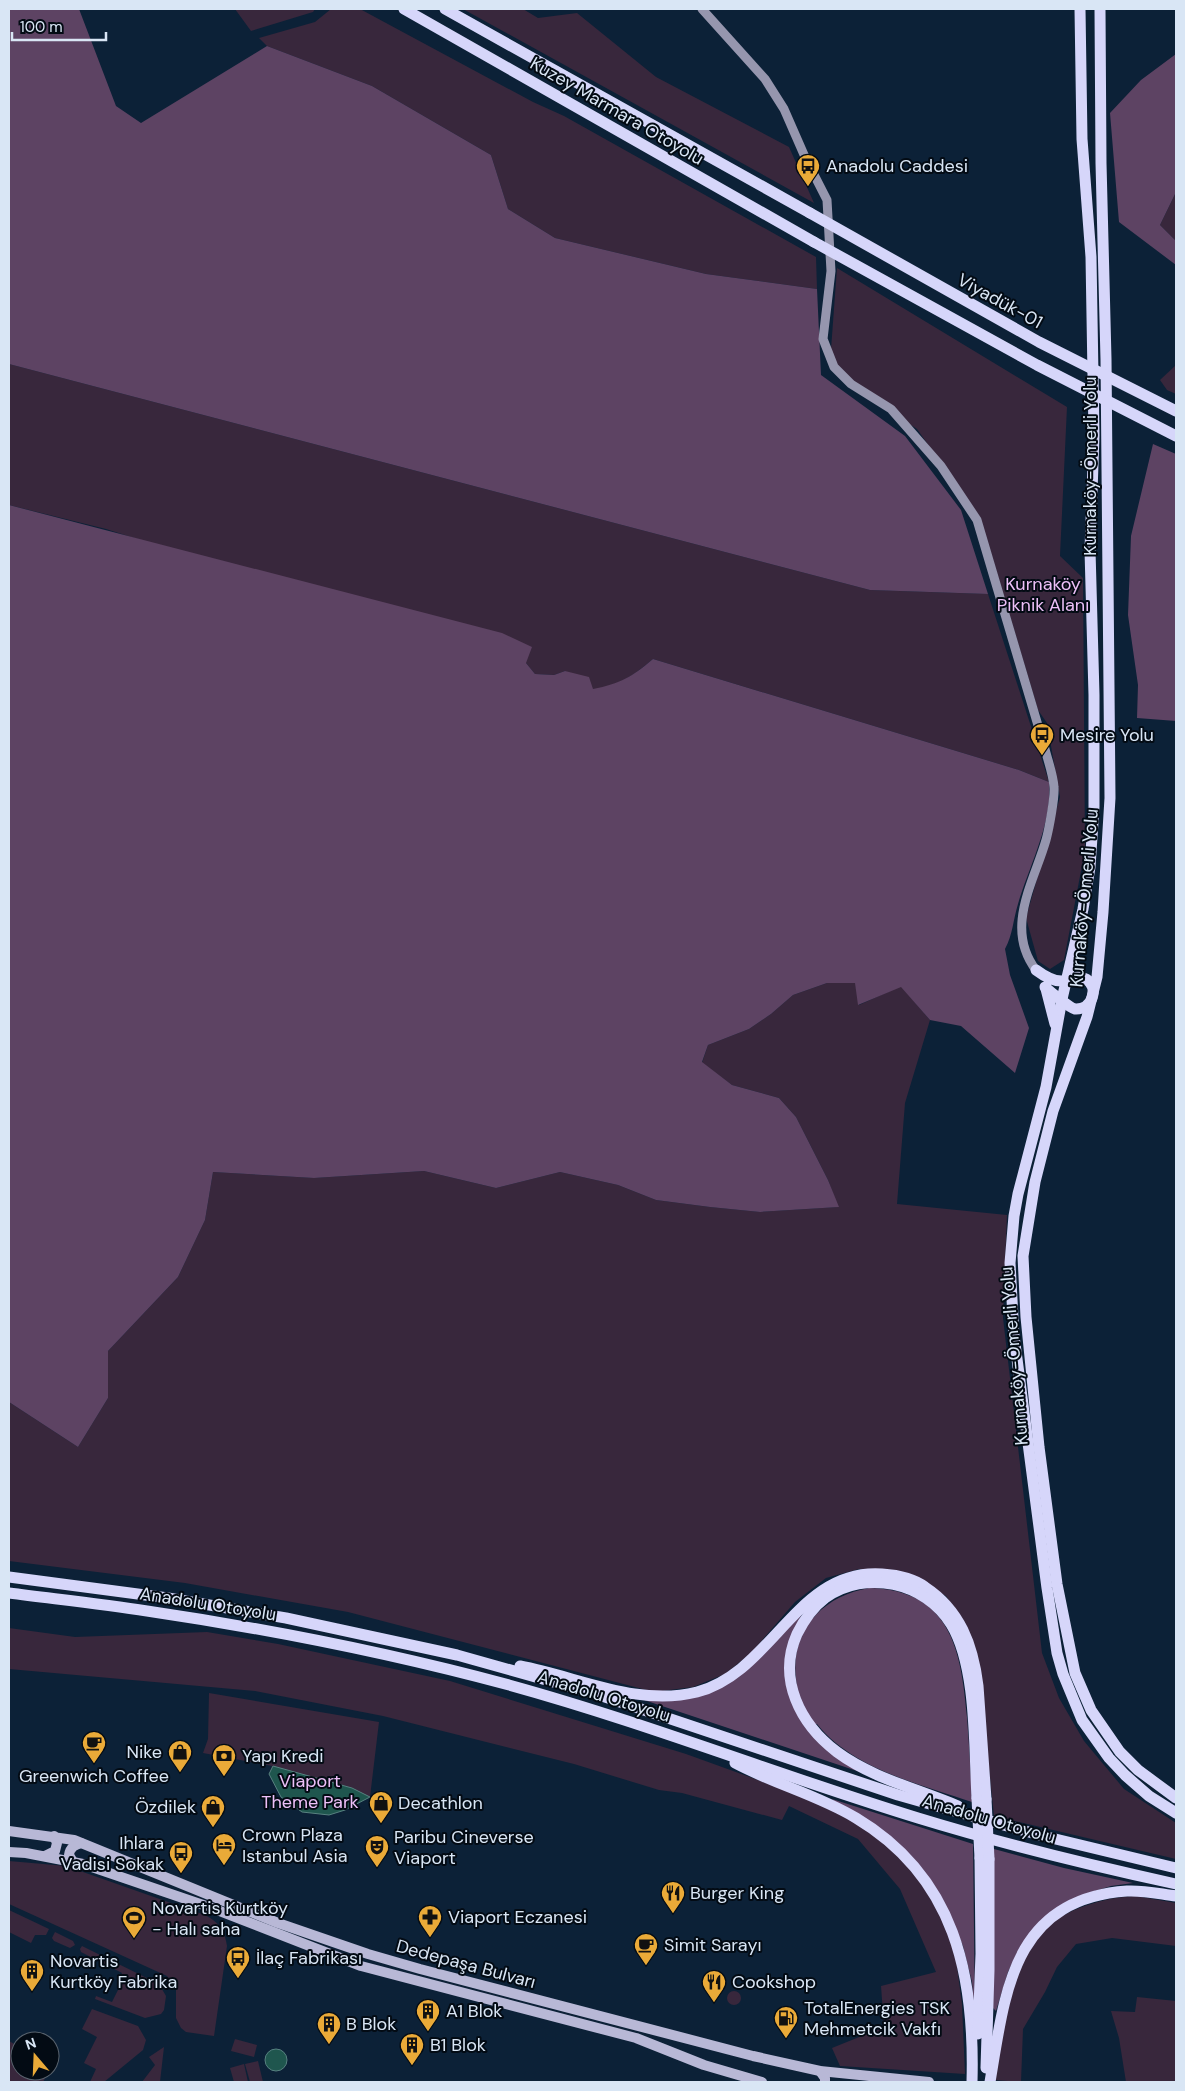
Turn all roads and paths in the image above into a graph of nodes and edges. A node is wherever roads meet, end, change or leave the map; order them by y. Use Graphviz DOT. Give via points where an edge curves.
graph roads {
  1 [pos="404,9"];
  2 [pos="445,9"];
  3 [pos="702,9"];
  4 [pos="1080,9"];
  5 [pos="1100,9"];
  6 [pos="810,213"];
  7 [pos="1176,411"];
  8 [pos="1176,436"];
  9 [pos="1036,970"];
  10 [pos="1067,981"];
  11 [pos="1045,986"];
  12 [pos="1093,998"];
  13 [pos="1062,999"];
  14 [pos="1056,1032"];
  15 [pos="9,1577"];
  16 [pos="9,1593"];
  17 [pos="457,1655"];
  18 [pos="707,1747"];
  19 [pos="982,1798"];
  20 [pos="1176,1798"];
  21 [pos="1176,1813"];
  22 [pos="1004,1824"];
  23 [pos="9,1831"];
  24 [pos="54,1836"];
  25 [pos="81,1843"];
  26 [pos="9,1852"];
  27 [pos="45,1856"];
  28 [pos="984,1858"];
  29 [pos="73,1862"];
  30 [pos="1176,1868"];
  31 [pos="1176,1884"];
  32 [pos="1176,1896"];
  33 [pos="697,2041"];
  34 [pos="694,2060"];
  35 [pos="820,2071"];
  36 [pos="762,2082"];
  37 [pos="825,2082"];
  38 [pos="929,2082"];
  39 [pos="972,2082"];
  40 [pos="976,2082"];
  41 [pos="986,2082"];
  42 [pos="990,2082"];
  1 -- 8 [label="highway, Kuzey Marmara Otoyolu, bridge" via="814,242 1037,365"];
  2 -- 6 [label="highway, Kuzey Marmara Otoyolu"];
  3 -- 9 [label="street" via="765,79 784,109 827,200 831,271 823,339 834,367 851,384 891,409 941,466 977,520 1054,788 1046,839 1028,886 1021,922 1025,951"];
  4 -- 10 [label="highway, Kurnaköy-Ömerli Yolu" via="1082,139 1091,257 1094,435 1090,550 1094,807 1090,867"];
  5 -- 12 [label="highway, Kurnaköy-Ömerli Yolu" via="1110,798 1103,912"];
  6 -- 7 [label="highway, Viyadük-01, bridge" via="1038,342"];
  9 -- 10 [label="highway" via="1044,977"];
  9 -- 11 [label="highway"];
  10 -- 12 [label="highway" via="1076,977 1086,979 1092,988"];
  10 -- 13 [label="highway"];
  11 -- 13 [label="highway"];
  11 -- 14 [label="highway"];
  12 -- 13 [label="highway" via="1087,1006 1078,1009 1068,1006"];
  12 -- 20 [label="highway, Kurnaköy-Ömerli Yolu" via="1053,1110 1035,1182 1023,1256 1035,1410 1057,1584 1075,1673 1091,1710 1120,1752"];
  13 -- 14 [label="highway, Kurnaköy-Ömerli Yolu"];
  14 -- 21 [label="highway, Kurnaköy-Ömerli Yolu" via="1046,1087 1018,1194 1010,1263 1014,1336 1057,1653 1074,1704 1101,1747 1125,1775"];
  15 -- 17 [label="highway, Anadolu Otoyolu" via="168,1598 286,1618"];
  16 -- 18 [label="highway, Anadolu Otoyolu" via="164,1614 365,1650 511,1686"];
  17 -- 19 [label="highway" via="539,1670 635,1694 678,1696 718,1684 733,1675 825,1588 858,1575 892,1574 908,1578 943,1601 953,1611 967,1636 978,1686"];
  17 -- 22 [label="highway, Anadolu Otoyolu" via="596,1694 898,1795"];
  18 -- 31 [label="highway, Anadolu Otoyolu" via="920,1818 1036,1851"];
  18 -- 39 [label="highway" via="748,1770 856,1817 886,1838 914,1866 943,1909 961,1956 970,2003"];
  19 -- 22 [label="highway" via="965,1659 959,1639 945,1616 926,1597 901,1585 860,1584 825,1598 799,1630 789,1667 794,1699 816,1733 837,1752 874,1772"];
  19 -- 28 [label="highway, bridge"];
  22 -- 30 [label="highway, Anadolu Otoyolu"];
  23 -- 24 [label="main road, Dedepaşa Bulvarı"];
  24 -- 25 [label="main road, Dedepaşa Bulvarı"];
  24 -- 27 [label="main road" via="55,1850"];
  25 -- 29 [label="main road" via="69,1852"];
  25 -- 33 [label="main road, Dedepaşa Bulvarı" via="278,1923 368,1954"];
  26 -- 27 [label="main road, Dedepaşa Bulvarı"];
  27 -- 29 [label="main road, Dedepaşa Bulvarı"];
  28 -- 40 [label="highway"];
  28 -- 41 [label="highway" via="989,1970"];
  29 -- 34 [label="main road, Dedepaşa Bulvarı" via="212,1908 361,1966 636,2038"];
  32 -- 42 [label="highway" via="1129,1891 1107,1893 1071,1906 1043,1926 1020,1955 1010,1979 1000,2016"];
  33 -- 34 [label="main road" via="689,2048"];
  33 -- 35 [label="main road, Dedepaşa Bulvarı"];
  34 -- 36 [label="main road, Dedepaşa Bulvarı"];
  35 -- 37 [label="main road"];
  35 -- 38 [label="main road, Dedepaşa Bulvarı"];
}
